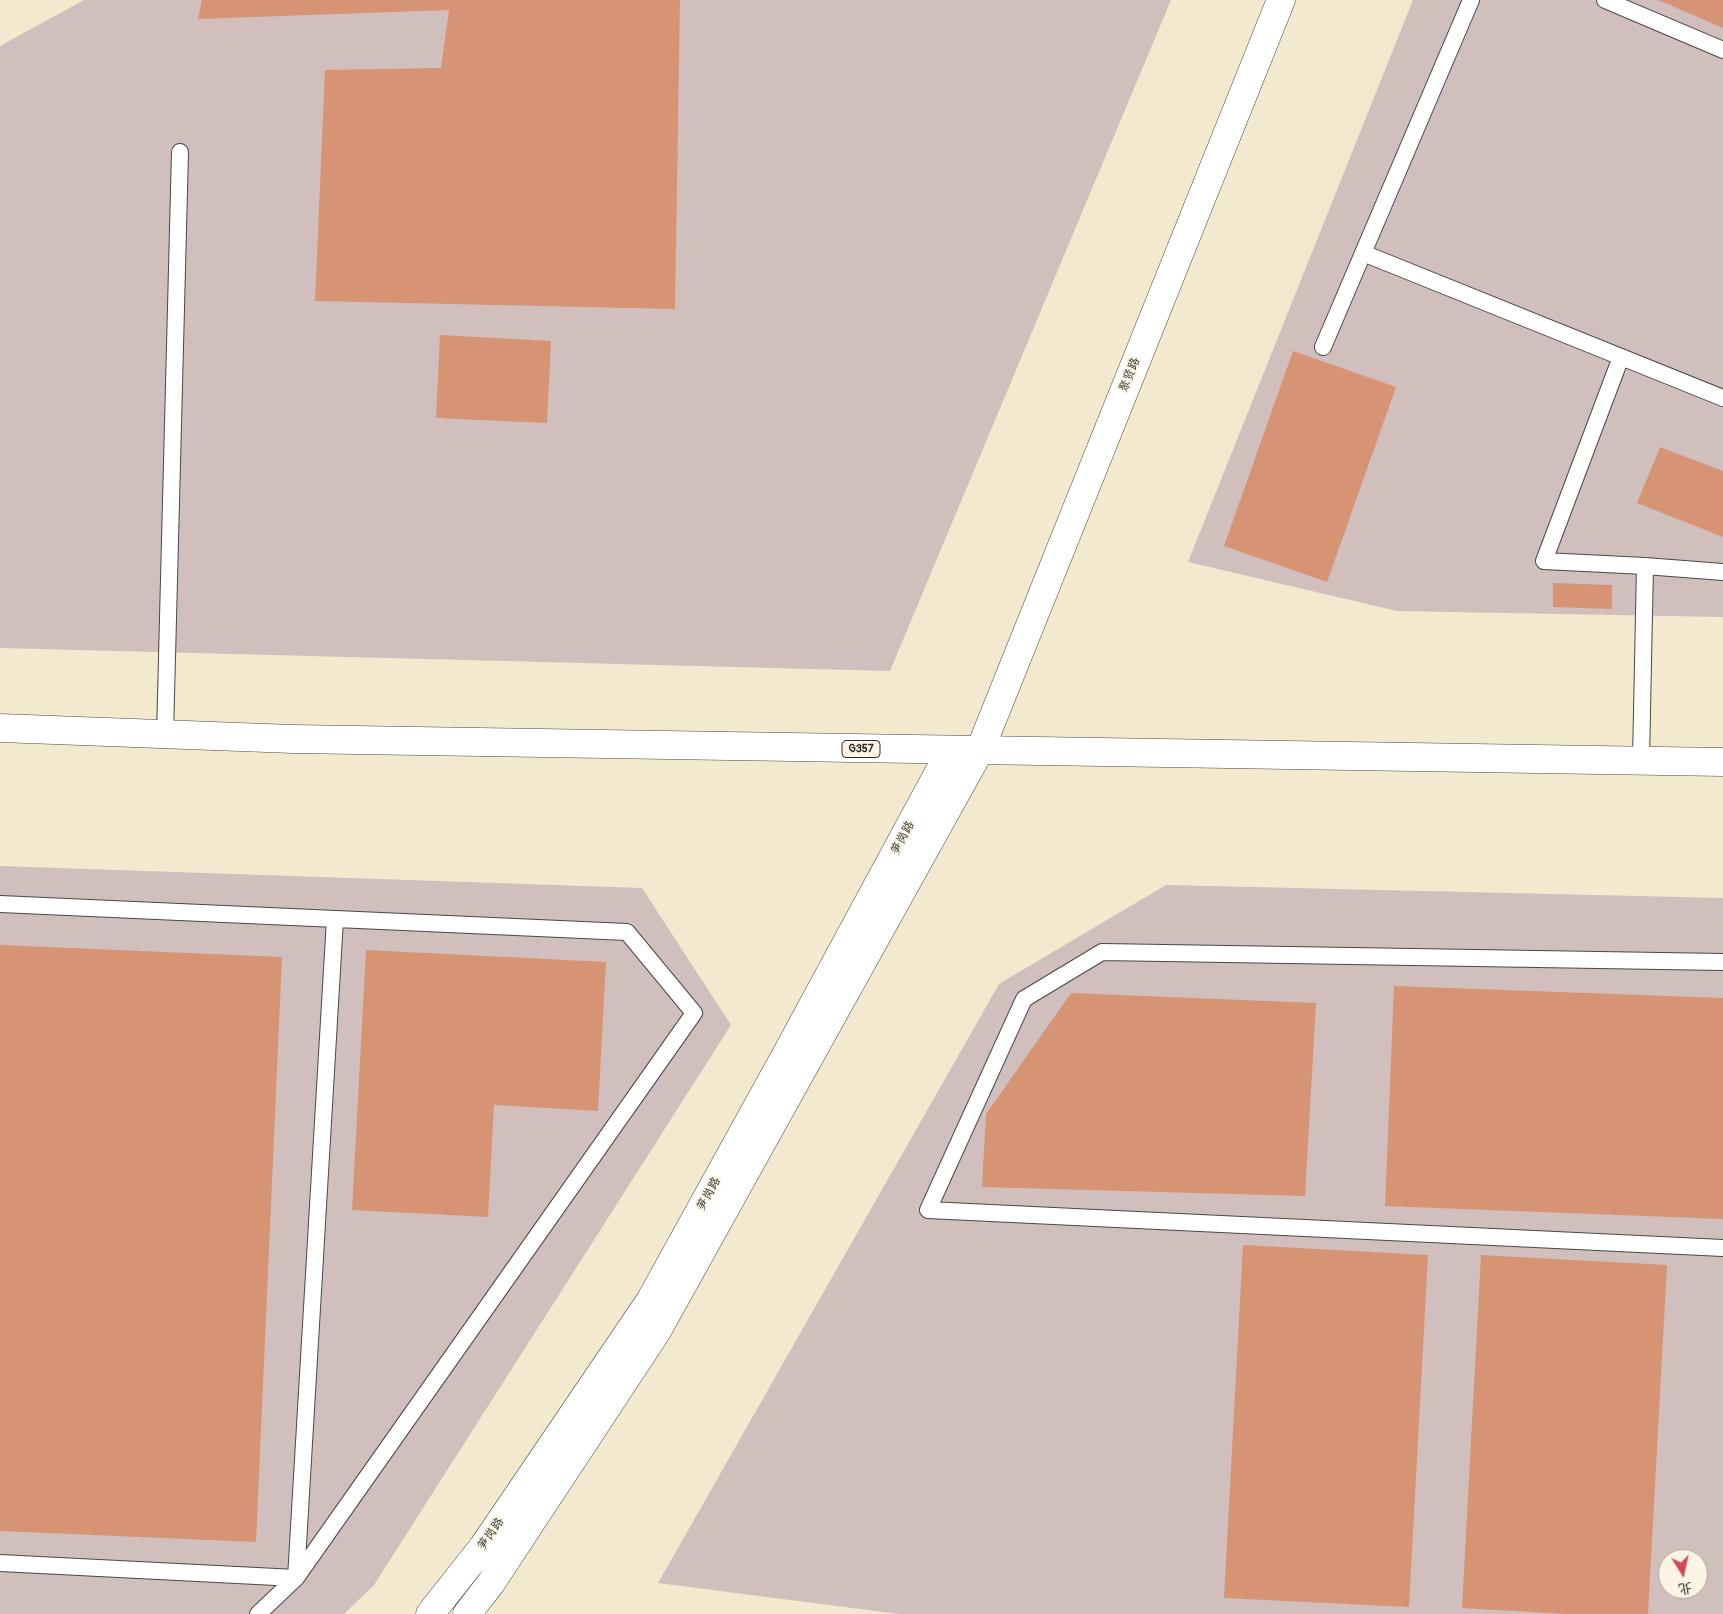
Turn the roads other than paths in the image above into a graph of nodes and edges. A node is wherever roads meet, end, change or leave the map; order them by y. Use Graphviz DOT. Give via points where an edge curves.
graph roads {
  1 [pos="1281,0"];
  2 [pos="1471,0"];
  3 [pos="1605,0"];
  4 [pos="1723,50"];
  5 [pos="180,152"];
  6 [pos="1364,253"];
  7 [pos="1323,347"];
  8 [pos="1621,356"];
  9 [pos="1723,398"];
  10 [pos="1645,566"];
  11 [pos="1723,572"];
  12 [pos="0,728"];
  13 [pos="165,735"];
  14 [pos="951,750"];
  15 [pos="980,750"];
  16 [pos="1641,760"];
  17 [pos="1723,762"];
  18 [pos="0,904"];
  19 [pos="335,919"];
  20 [pos="1723,962"];
  21 [pos="1723,1248"];
  22 [pos="0,1562"];
  23 [pos="296,1578"];
  24 [pos="258,1614"];
  25 [pos="430,1614"];
  26 [pos="467,1614"];
  1 -- 15 [label="main road, 聚贤路"];
  2 -- 6 [label="lane"];
  3 -- 4 [label="lane"];
  5 -- 13 [label="lane"];
  6 -- 7 [label="lane"];
  6 -- 8 [label="lane"];
  8 -- 9 [label="lane"];
  8 -- 10 [label="lane" via="1544,562"];
  10 -- 11 [label="lane"];
  10 -- 16 [label="lane"];
  12 -- 13 [label="main road, G357"];
  13 -- 14 [label="main road, G357"];
  14 -- 15 [label="main road, G357"];
  14 -- 25 [label="main road, 笋岗路" via="650,1301 483,1547"];
  15 -- 16 [label="main road, G357"];
  15 -- 26 [label="main road, 笋岗路" via="657,1331 491,1583"];
  16 -- 17 [label="main road, G357"];
  18 -- 19 [label="lane"];
  19 -- 23 [label="lane"];
  19 -- 23 [label="lane" via="627,932 694,1013"];
  20 -- 21 [label="lane" via="1102,952 1024,999 928,1210"];
  22 -- 23 [label="lane"];
  23 -- 24 [label="lane"];
}
